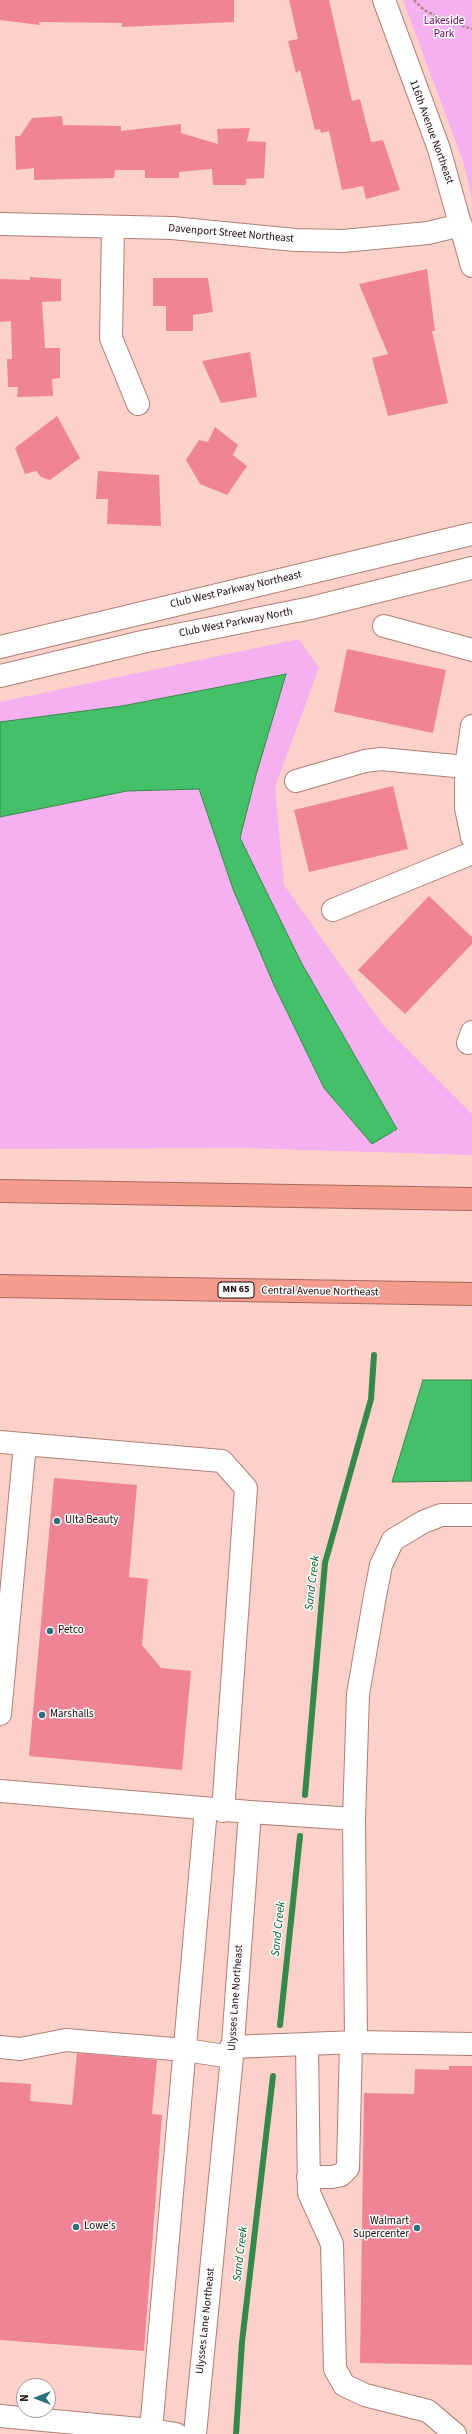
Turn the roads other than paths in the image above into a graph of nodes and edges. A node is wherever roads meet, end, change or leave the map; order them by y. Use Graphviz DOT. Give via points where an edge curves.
graph roads {
  1 [pos="384,0"];
  2 [pos="0,224"];
  3 [pos="461,225"];
  4 [pos="113,228"];
  5 [pos="472,266"];
  6 [pos="138,404"];
  7 [pos="472,534"];
  8 [pos="472,568"];
  9 [pos="384,626"];
  10 [pos="0,647"];
  11 [pos="472,650"];
  12 [pos="0,676"];
  13 [pos="472,726"];
  14 [pos="466,767"];
  15 [pos="296,781"];
  16 [pos="472,837"];
  17 [pos="472,853"];
  18 [pos="333,910"];
  19 [pos="0,1191"];
  20 [pos="472,1199"];
  21 [pos="0,1286"];
  22 [pos="472,1294"];
  23 [pos="0,1442"];
  24 [pos="25,1444"];
  25 [pos="472,1516"];
  26 [pos="0,1714"];
  27 [pos="0,1791"];
  28 [pos="214,1810"];
  29 [pos="250,1812"];
  30 [pos="354,1819"];
  31 [pos="353,2042"];
  32 [pos="307,2044"];
  33 [pos="472,2044"];
  34 [pos="0,2047"];
  35 [pos="185,2050"];
  36 [pos="232,2052"];
  37 [pos="308,2178"];
  38 [pos="0,2416"];
  39 [pos="151,2430"];
  40 [pos="176,2434"];
  41 [pos="195,2434"];
  42 [pos="455,2434"];
  1 -- 3 [label="street, 116th Avenue Northeast" via="439,149"];
  2 -- 4 [label="street, Davenport Street Northeast"];
  3 -- 4 [label="street, Davenport Street Northeast" via="428,233 343,241 295,240 172,228"];
  3 -- 5 [label="street, 116th Avenue Northeast"];
  4 -- 6 [label="street" via="111,338"];
  7 -- 10 [label="street, Club West Parkway Northeast"];
  8 -- 12 [label="street, Club West Parkway North" via="311,608 142,642"];
  9 -- 11 [label="street"];
  13 -- 14 [label="street"];
  14 -- 15 [label="street" via="365,761"];
  14 -- 16 [label="street" via="466,808"];
  17 -- 18 [label="street"];
  19 -- 20 [label="highway"];
  21 -- 22 [label="highway, Central Avenue Northeast / MN 65"];
  23 -- 24 [label="street"];
  24 -- 26 [label="street"];
  24 -- 28 [label="street" via="222,1461 246,1488"];
  25 -- 30 [label="street" via="441,1515 423,1522 393,1540 381,1565 358,1694"];
  27 -- 28 [label="street"];
  28 -- 29 [label="street"];
  28 -- 35 [label="street"];
  29 -- 30 [label="street"];
  29 -- 36 [label="street, Ulysses Lane Northeast"];
  30 -- 31 [label="street"];
  31 -- 32 [label="street"];
  31 -- 33 [label="street"];
  31 -- 37 [label="street" via="348,2168 341,2175 332,2178"];
  32 -- 36 [label="street"];
  32 -- 37 [label="street"];
  34 -- 35 [label="street" via="20,2049 66,2040"];
  35 -- 36 [label="street"];
  35 -- 39 [label="street"];
  36 -- 41 [label="street, Ulysses Lane Northeast"];
  37 -- 42 [label="street" via="309,2193 332,2244 335,2369 344,2385 365,2395 428,2412"];
  38 -- 39 [label="street"];
  39 -- 40 [label="street"];
}
